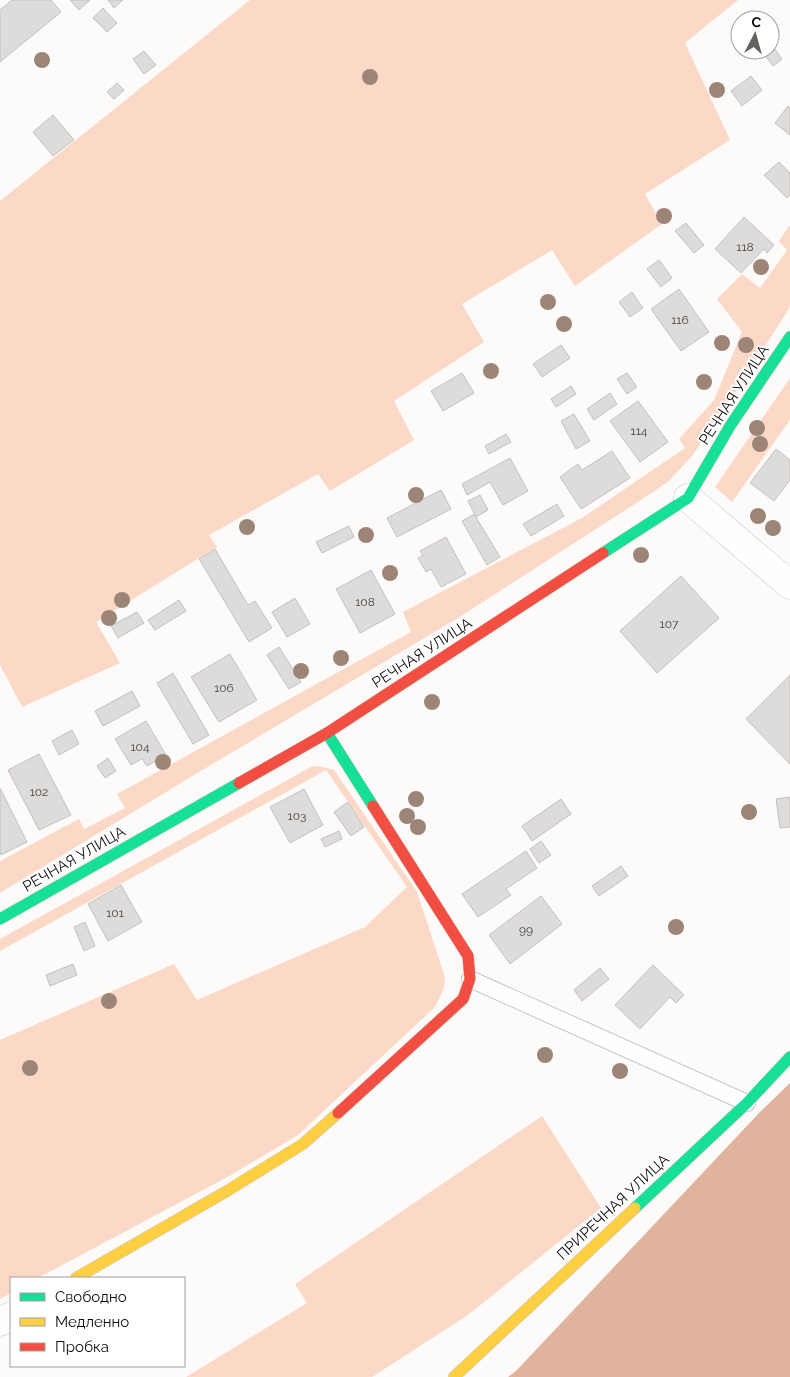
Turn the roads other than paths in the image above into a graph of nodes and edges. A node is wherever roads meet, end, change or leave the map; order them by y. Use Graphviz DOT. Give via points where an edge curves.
graph roads {
  1 [pos="790,337"];
  2 [pos="688,498"];
  3 [pos="790,586"];
  4 [pos="327,733"];
  5 [pos="0,919"];
  6 [pos="470,979"];
  7 [pos="790,1056"];
  8 [pos="746,1103"];
  9 [pos="78,1277"];
  10 [pos="454,1377"];
  1 -- 2 [label="street, РЕЧНАЯ УЛИЦА" via="730,426"];
  2 -- 3 [label="street"];
  2 -- 4 [label="street, РЕЧНАЯ УЛИЦА"];
  4 -- 5 [label="street, РЕЧНАЯ УЛИЦА"];
  4 -- 6 [label="street" via="468,956"];
  6 -- 8 [label="lane"];
  6 -- 9 [label="street" via="462,999 303,1144"];
  7 -- 8 [label="street, ПРИРЕЧНАЯ УЛИЦА"];
  8 -- 10 [label="street, ПРИРЕЧНАЯ УЛИЦА"];
}
